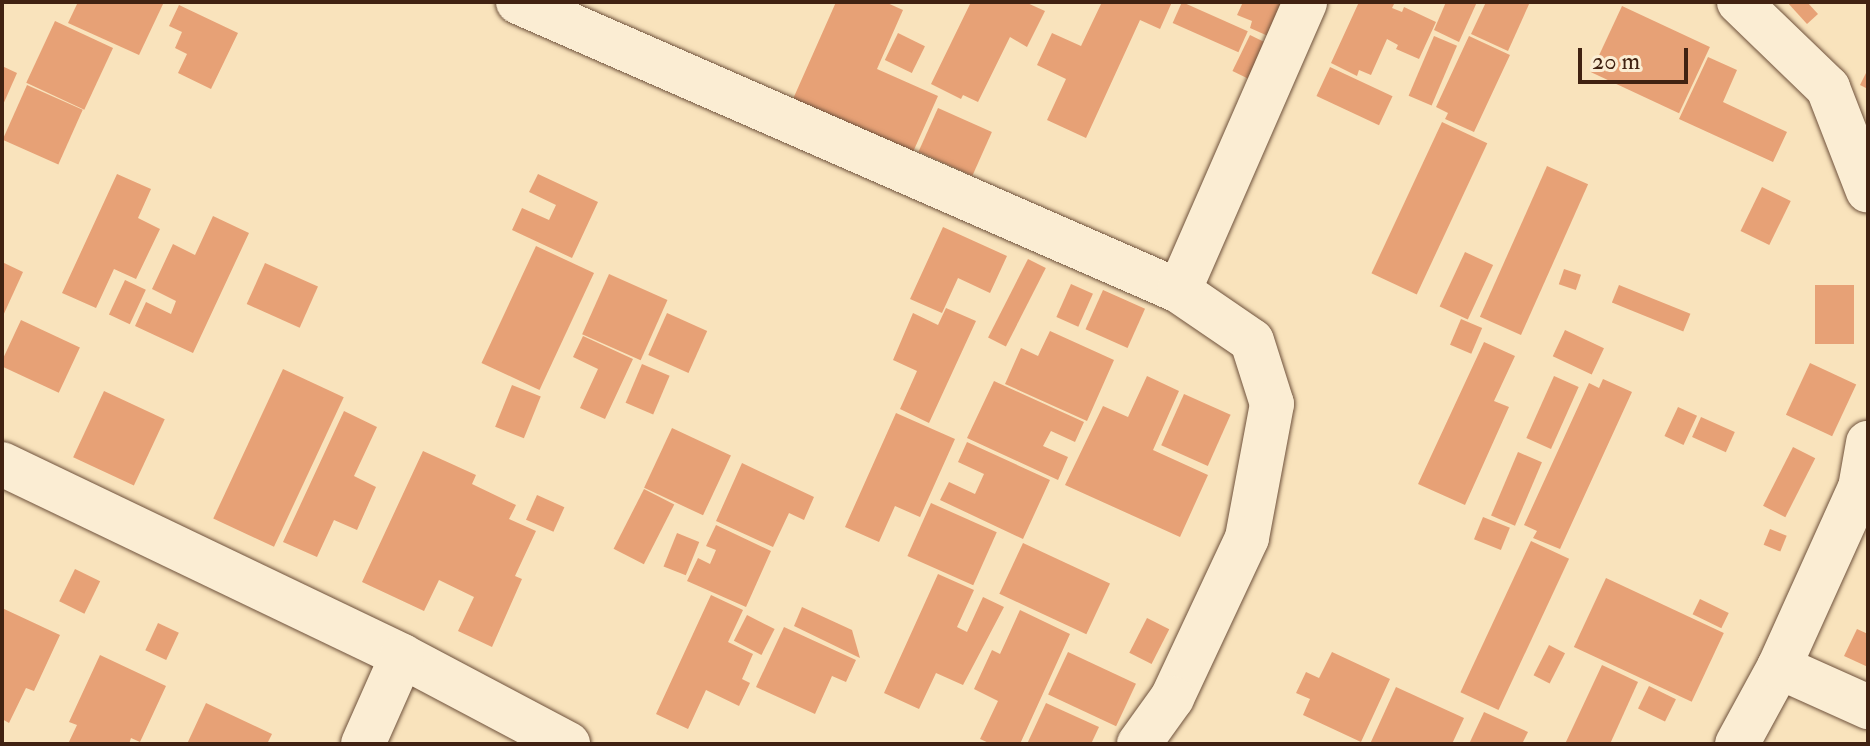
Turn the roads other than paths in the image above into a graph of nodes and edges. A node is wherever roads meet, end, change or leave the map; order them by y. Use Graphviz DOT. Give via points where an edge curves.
graph roads {
  1 [pos="518,2"];
  2 [pos="1305,2"];
  3 [pos="1739,2"];
  4 [pos="1868,191"];
  5 [pos="1179,291"];
  6 [pos="1868,443"];
  7 [pos="2,464"];
  8 [pos="1864,484"];
  9 [pos="402,656"];
  10 [pos="1779,667"];
  11 [pos="1868,707"];
  12 [pos="363,744"];
  13 [pos="568,744"];
  14 [pos="1139,744"];
  15 [pos="1737,744"];
  1 -- 5 [label="street"];
  2 -- 5 [label="street"];
  3 -- 4 [label="street" via="1828,88"];
  5 -- 14 [label="street" via="1252,341 1272,404 1247,538 1172,698"];
  6 -- 8 [label="street"];
  7 -- 9 [label="street"];
  8 -- 10 [label="street"];
  9 -- 12 [label="street"];
  9 -- 13 [label="street"];
  10 -- 11 [label="street"];
  10 -- 15 [label="street"];
}
